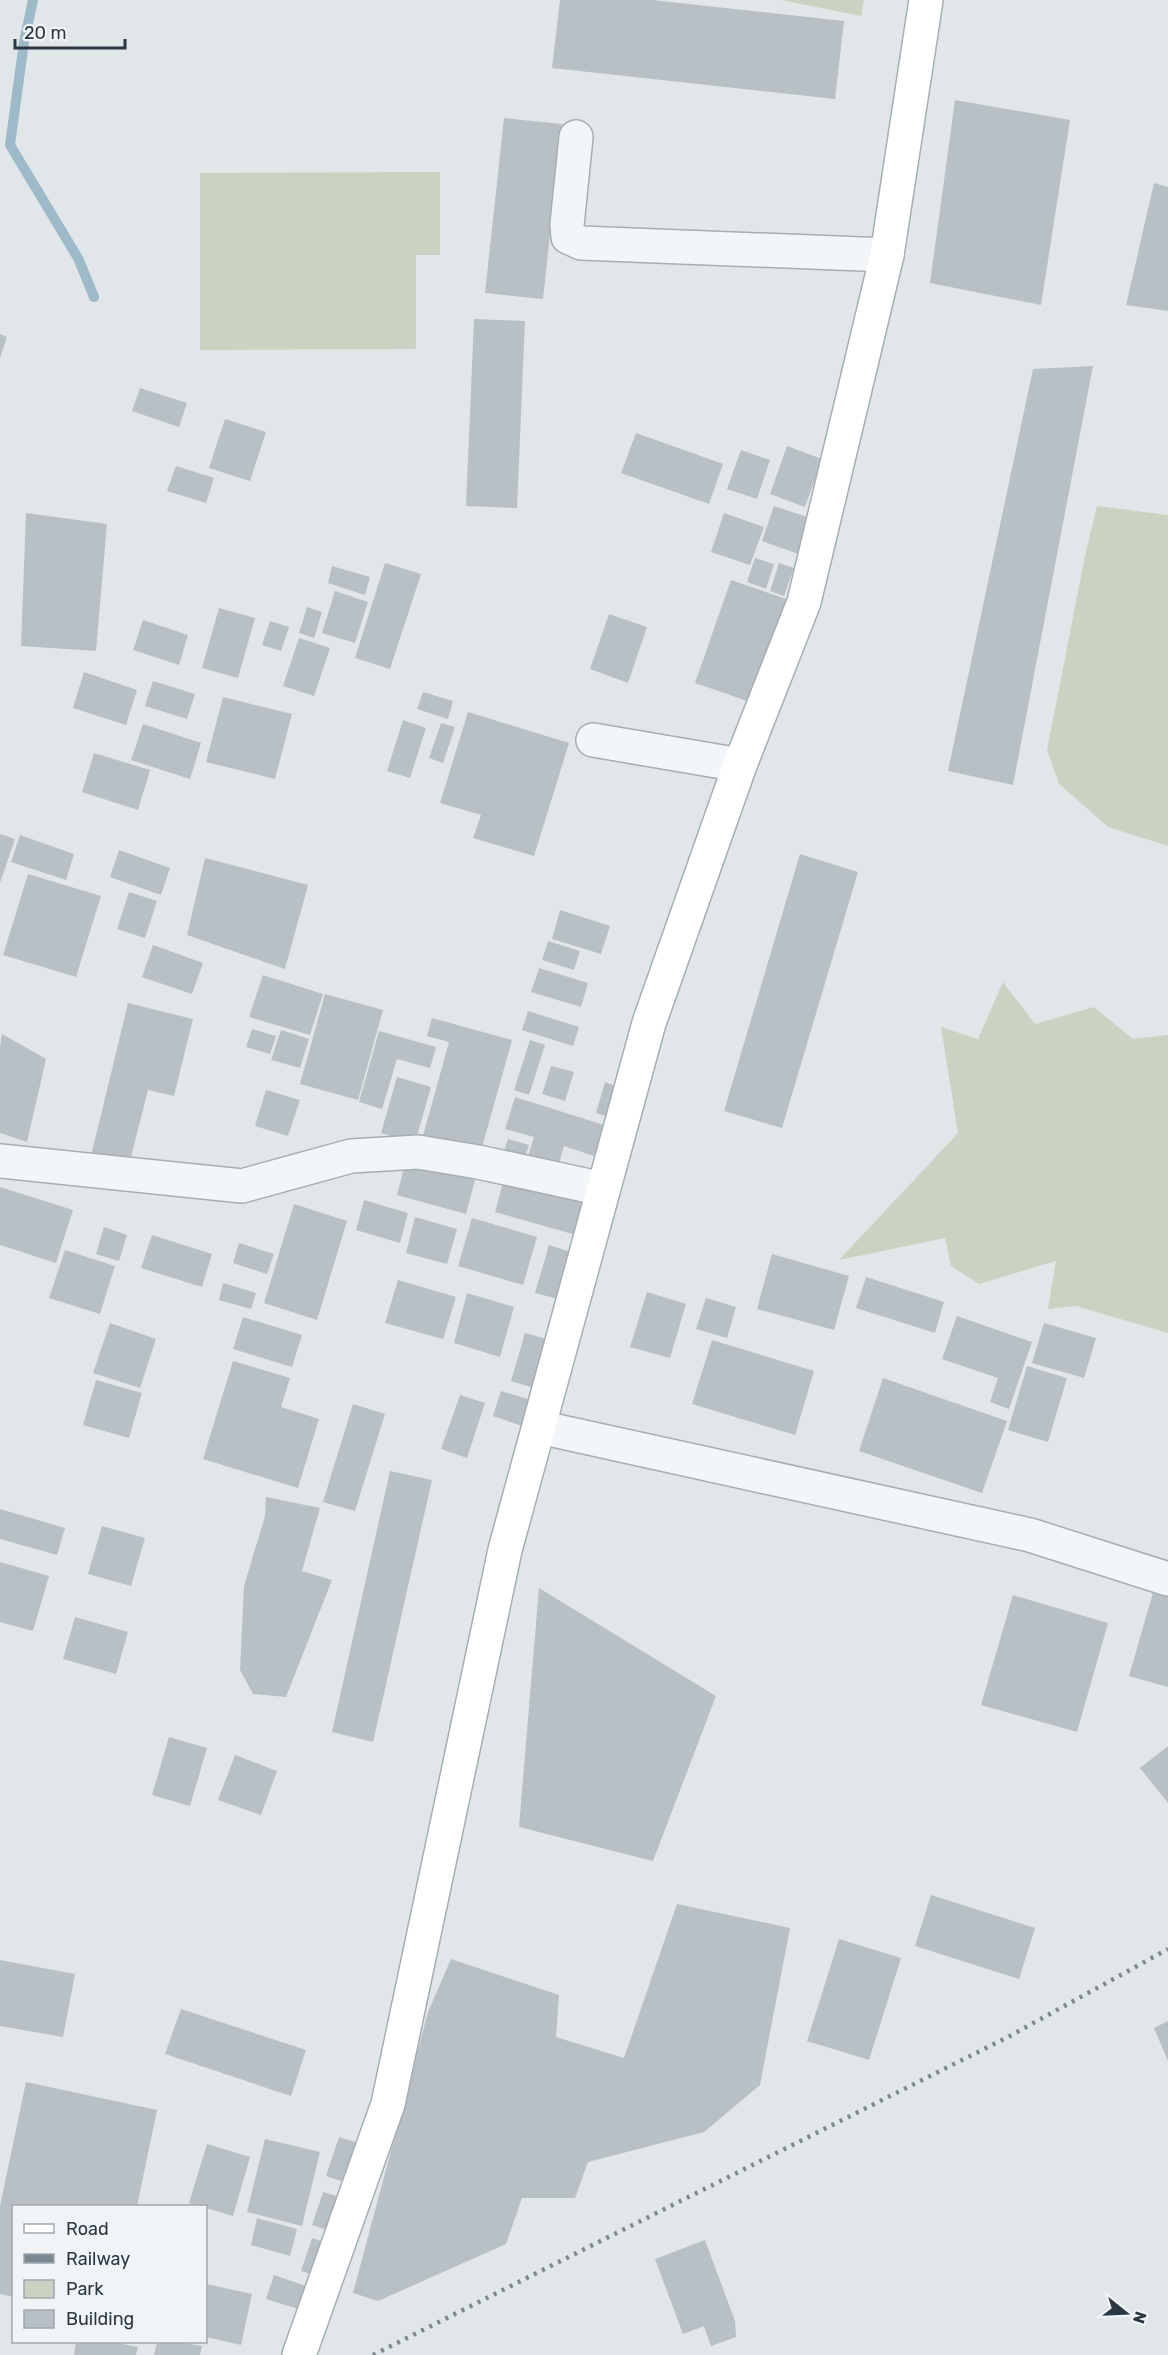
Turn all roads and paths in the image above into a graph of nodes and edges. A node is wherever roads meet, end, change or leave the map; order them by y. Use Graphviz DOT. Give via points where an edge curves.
graph roads {
  1 [pos="926,0"];
  2 [pos="576,137"];
  3 [pos="887,255"];
  4 [pos="593,740"];
  5 [pos="740,765"];
  6 [pos="0,1161"];
  7 [pos="603,1189"];
  8 [pos="539,1427"];
  9 [pos="1168,1579"];
  10 [pos="299,2355"];
  1 -- 3 [label="main road"];
  2 -- 3 [label="street" via="567,225 568,237 581,243"];
  3 -- 5 [label="main road" via="804,602"];
  4 -- 5 [label="street"];
  5 -- 7 [label="main road" via="649,1023"];
  6 -- 7 [label="street" via="242,1186 351,1156 418,1152"];
  7 -- 8 [label="main road"];
  8 -- 9 [label="street" via="1030,1535"];
  8 -- 10 [label="main road" via="505,1550 388,2104"];
}
